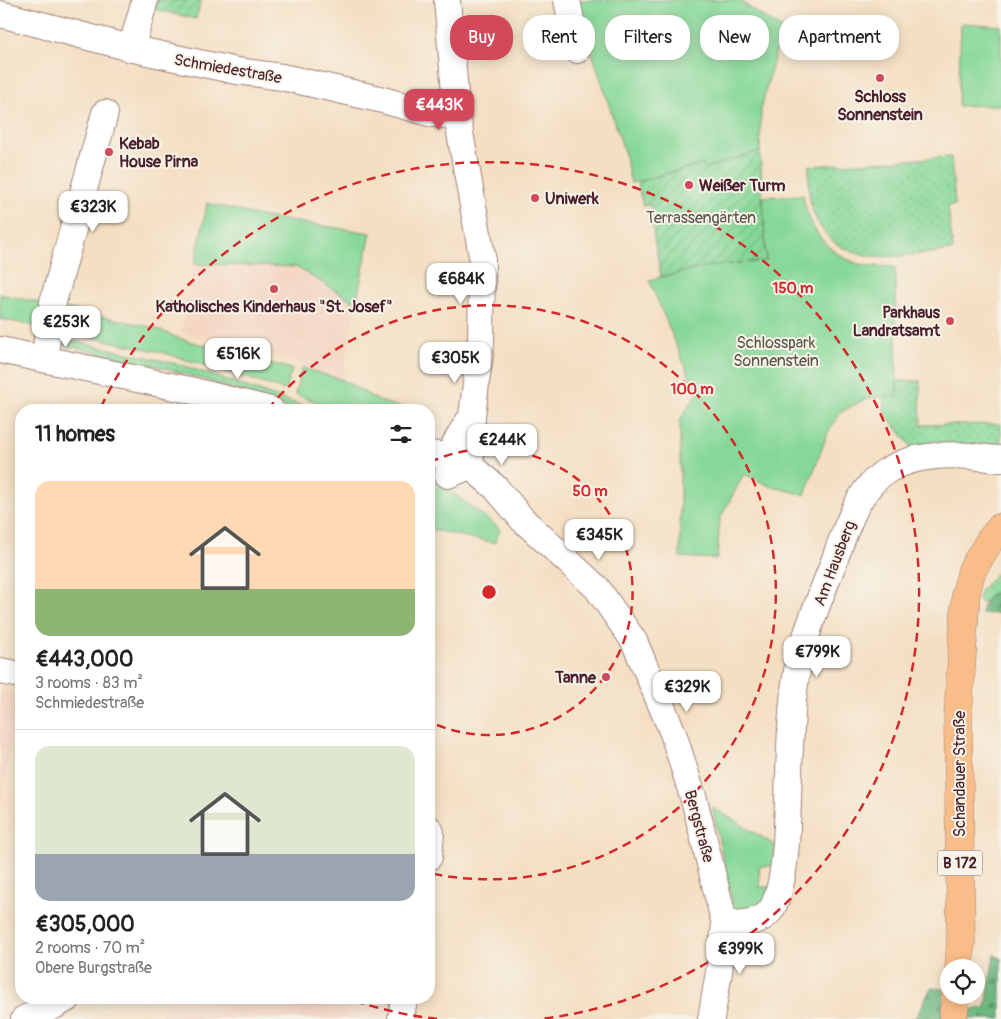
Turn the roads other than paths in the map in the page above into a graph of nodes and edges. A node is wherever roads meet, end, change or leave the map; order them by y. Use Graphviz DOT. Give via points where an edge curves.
graph roads {
  1 [pos="145,0"];
  2 [pos="447,0"];
  3 [pos="567,0"];
  4 [pos="0,14"];
  5 [pos="570,15"];
  6 [pos="135,50"];
  7 [pos="105,113"];
  8 [pos="457,116"];
  9 [pos="0,350"];
  10 [pos="44,359"];
  11 [pos="247,404"];
  12 [pos="1001,459"];
  13 [pos="445,464"];
  14 [pos="1001,542"];
  15 [pos="0,671"];
  16 [pos="15,674"];
  17 [pos="724,926"];
  18 [pos="959,959"];
  19 [pos="57,1004"];
  20 [pos="403,1004"];
  21 [pos="955,1004"];
  22 [pos="32,1018"];
  23 [pos="400,1019"];
  24 [pos="711,1019"];
  25 [pos="953,1019"];
  1 -- 6 [label="street"];
  2 -- 8 [label="street"];
  3 -- 5 [label="street"];
  4 -- 6 [label="street, Schmiedestraße"];
  6 -- 8 [label="street, Schmiedestraße" via="282,77 433,114"];
  7 -- 10 [label="street" via="53,302"];
  8 -- 13 [label="street" via="482,256 481,343 472,416"];
  9 -- 10 [label="street"];
  10 -- 11 [label="street"];
  12 -- 17 [label="street, Am Hausberg" via="945,456 915,459 890,468 875,479 859,499 801,654 795,682 785,853 776,900 770,912 760,919"];
  13 -- 17 [label="street, Bergstraße" via="496,488 523,520 597,588 634,641 673,732"];
  14 -- 18 [label="main road, Schandauer Straße / B 172" via="968,582 966,592 958,716"];
  15 -- 16 [label="street"];
  17 -- 24 [label="street, Bergstraße"];
  19 -- 22 [label="street"];
  20 -- 23 [label="street"];
  21 -- 25 [label="main road"];
}
